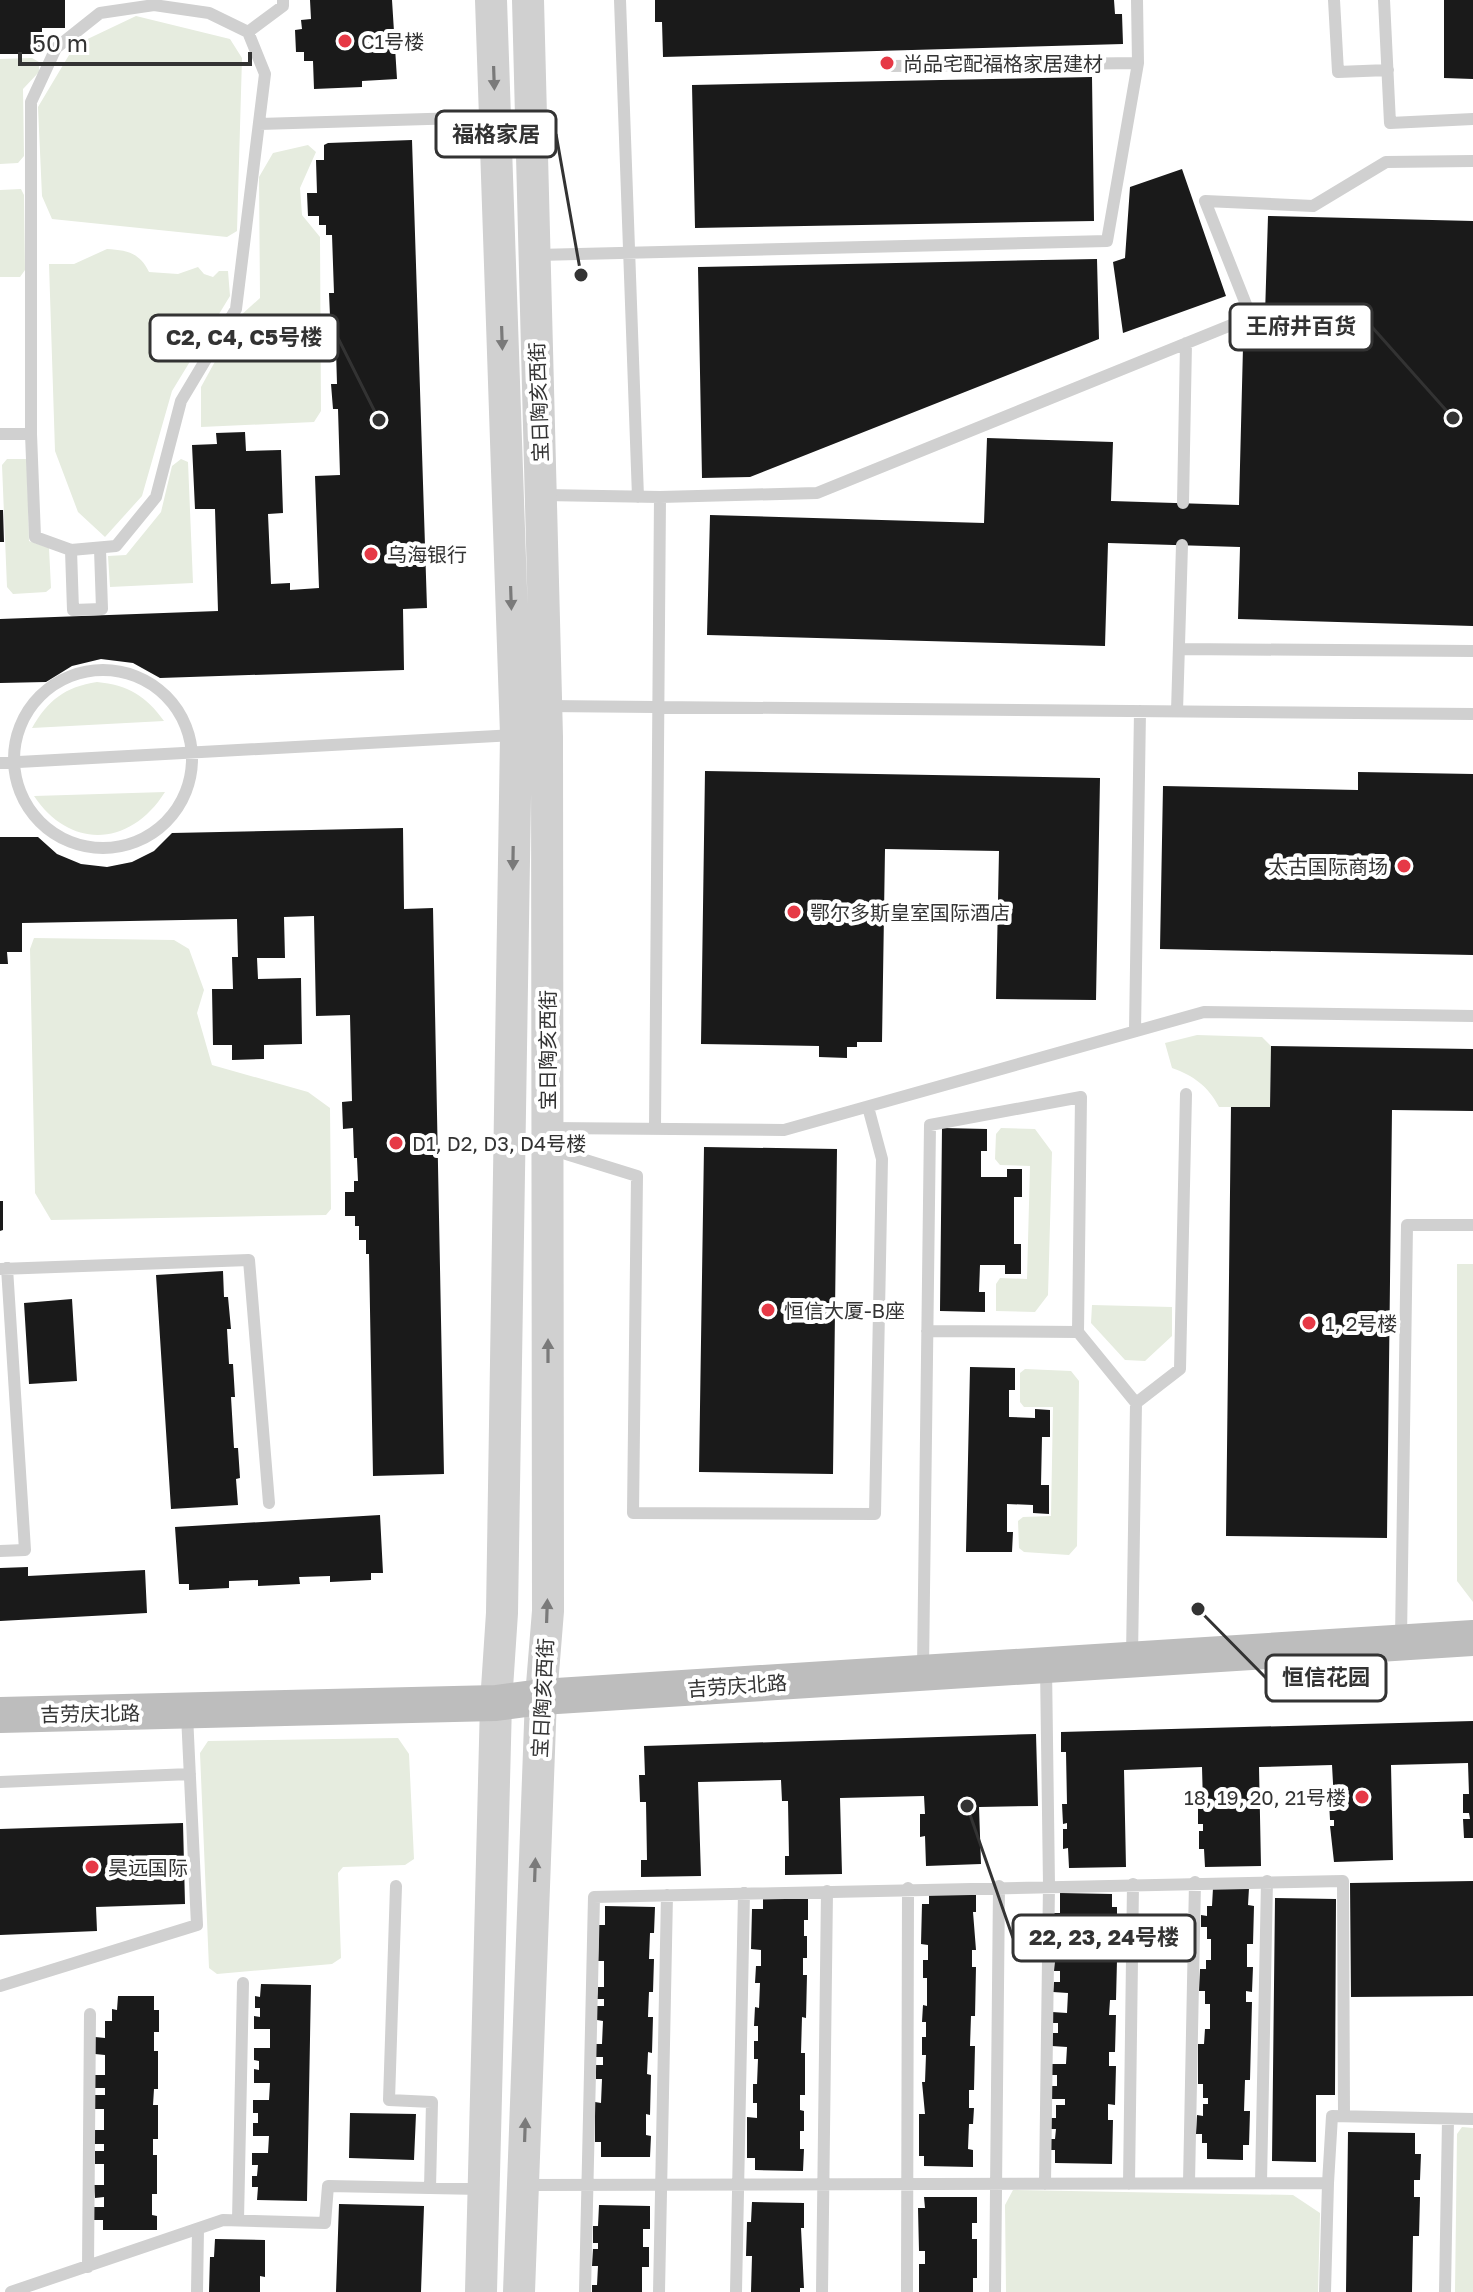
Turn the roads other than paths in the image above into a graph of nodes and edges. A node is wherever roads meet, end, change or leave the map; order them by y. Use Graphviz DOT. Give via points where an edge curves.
graph roads {
  1 [pos="283,0"];
  2 [pos="491,0"];
  3 [pos="528,0"];
  4 [pos="620,0"];
  5 [pos="1137,0"];
  6 [pos="1334,0"];
  7 [pos="1384,0"];
  8 [pos="100,7"];
  9 [pos="248,32"];
  10 [pos="1138,63"];
  11 [pos="892,66"];
  12 [pos="1388,70"];
  13 [pos="495,117"];
  14 [pos="1473,119"];
  15 [pos="259,124"];
  16 [pos="1473,161"];
  17 [pos="629,251"];
  18 [pos="534,255"];
  19 [pos="1186,343"];
  20 [pos="0,434"];
  21 [pos="31,434"];
  22 [pos="541,495"];
  23 [pos="638,497"];
  24 [pos="660,497"];
  25 [pos="1183,503"];
  26 [pos="1182,545"];
  27 [pos="100,549"];
  28 [pos="71,550"];
  29 [pos="1179,649"];
  30 [pos="1473,651"];
  31 [pos="546,706"];
  32 [pos="659,707"];
  33 [pos="1140,711"];
  34 [pos="1177,711"];
  35 [pos="1473,714"];
  36 [pos="516,735"];
  37 [pos="192,753"];
  38 [pos="6,763"];
  39 [pos="1473,1016"];
  40 [pos="1135,1031"];
  41 [pos="1186,1094"];
  42 [pos="868,1107"];
  43 [pos="655,1129"];
  44 [pos="547,1138"];
  45 [pos="1473,1225"];
  46 [pos="3,1268"];
  47 [pos="927,1331"];
  48 [pos="1078,1332"];
  49 [pos="1136,1403"];
  50 [pos="269,1503"];
  51 [pos="0,1551"];
  52 [pos="1473,1638"];
  53 [pos="1401,1643"];
  54 [pos="1132,1659"];
  55 [pos="1046,1665"];
  56 [pos="923,1673"];
  57 [pos="541,1697"];
  58 [pos="496,1703"];
  59 [pos="187,1710"];
  60 [pos="0,1715"];
  61 [pos="190,1774"];
  62 [pos="0,1782"];
  63 [pos="1267,1881"];
  64 [pos="1195,1882"];
  65 [pos="1133,1884"];
  66 [pos="1049,1885"];
  67 [pos="396,1886"];
  68 [pos="999,1886"];
  69 [pos="908,1888"];
  70 [pos="827,1891"];
  71 [pos="744,1893"];
  72 [pos="667,1895"];
  73 [pos="243,1983"];
  74 [pos="0,1986"];
  75 [pos="90,2014"];
  76 [pos="1344,2116"];
  77 [pos="1448,2119"];
  78 [pos="1473,2119"];
  79 [pos="1189,2183"];
  80 [pos="1261,2183"];
  81 [pos="1328,2183"];
  82 [pos="907,2184"];
  83 [pos="997,2184"];
  84 [pos="1045,2184"];
  85 [pos="1129,2184"];
  86 [pos="523,2185"];
  87 [pos="588,2185"];
  88 [pos="661,2185"];
  89 [pos="738,2185"];
  90 [pos="822,2185"];
  91 [pos="430,2188"];
  92 [pos="484,2189"];
  93 [pos="238,2220"];
  94 [pos="198,2229"];
  95 [pos="88,2267"];
  96 [pos="25,2290"];
  97 [pos="11,2292"];
  98 [pos="197,2292"];
  99 [pos="481,2292"];
  100 [pos="519,2292"];
  101 [pos="585,2292"];
  102 [pos="659,2292"];
  103 [pos="736,2292"];
  104 [pos="822,2292"];
  105 [pos="907,2292"];
  106 [pos="995,2292"];
  107 [pos="1325,2292"];
  108 [pos="1445,2292"];
  1 -- 9 [label="lane" via="283,6"];
  2 -- 13 [label="street, 宝日陶亥西街, one-way"];
  3 -- 18 [label="street, 宝日陶亥西街"];
  4 -- 17 [label="lane"];
  5 -- 10 [label="lane"];
  6 -- 12 [label="lane" via="1338,72"];
  7 -- 12 [label="lane"];
  8 -- 9 [label="lane" via="154,5 209,13"];
  8 -- 21 [label="lane" via="56,48 31,102"];
  9 -- 15 [label="lane" via="265,74"];
  10 -- 11 [label="lane"];
  10 -- 17 [label="lane" via="1107,241"];
  12 -- 14 [label="lane" via="1390,123"];
  13 -- 15 [label="lane"];
  13 -- 36 [label="street, 宝日陶亥西街, one-way"];
  15 -- 27 [label="lane" via="236,309 181,401 156,497 116,546"];
  16 -- 19 [label="lane" via="1386,162 1313,206 1205,201 1251,317"];
  17 -- 18 [label="lane"];
  17 -- 23 [label="lane"];
  18 -- 22 [label="street, 宝日陶亥西街"];
  19 -- 24 [label="lane" via="817,493"];
  19 -- 25 [label="lane"];
  20 -- 21 [label="lane"];
  21 -- 28 [label="lane" via="35,537"];
  22 -- 23 [label="lane"];
  22 -- 31 [label="street, 宝日陶亥西街"];
  23 -- 24 [label="lane"];
  24 -- 32 [label="lane"];
  26 -- 29 [label="lane"];
  27 -- 28 [label="lane"];
  27 -- 28 [label="lane" via="102,609 73,610"];
  29 -- 30 [label="lane"];
  29 -- 34 [label="lane"];
  31 -- 32 [label="lane"];
  31 -- 44 [label="street, 宝日陶亥西街"];
  32 -- 33 [label="lane"];
  32 -- 43 [label="lane"];
  33 -- 34 [label="lane"];
  33 -- 40 [label="lane"];
  34 -- 35 [label="lane"];
  36 -- 37 [label="lane"];
  36 -- 58 [label="street, 宝日陶亥西街, one-way" via="502,1613"];
  37 -- 38 [label="lane"];
  37 -- 38 [label="lane" via="185,723 168,697 143,678 113,669 83,671 54,683 31,704"];
  37 -- 38 [label="lane" via="189,781 178,807 159,829 135,843 107,849 79,846 53,834 32,815"];
  39 -- 40 [label="lane" via="1204,1012"];
  40 -- 42 [label="lane"];
  41 -- 49 [label="lane" via="1180,1369"];
  42 -- 43 [label="lane" via="784,1130"];
  42 -- 44 [label="lane" via="882,1159 875,1514 633,1513 637,1176"];
  43 -- 44 [label="lane"];
  57 -- 44 [label="street, 宝日陶亥西街, one-way" via="548,1611"];
  45 -- 53 [label="lane" via="1407,1225"];
  46 -- 50 [label="lane" via="249,1260"];
  46 -- 51 [label="lane" via="25,1550"];
  47 -- 48 [label="lane"];
  47 -- 48 [label="lane" via="930,1125 1081,1097"];
  47 -- 56 [label="lane"];
  48 -- 49 [label="lane"];
  49 -- 54 [label="lane"];
  52 -- 53 [label="main road, 吉劳庆北路"];
  53 -- 54 [label="main road, 吉劳庆北路"];
  54 -- 55 [label="main road, 吉劳庆北路"];
  55 -- 56 [label="main road, 吉劳庆北路"];
  55 -- 66 [label="lane"];
  56 -- 57 [label="main road, 吉劳庆北路"];
  57 -- 58 [label="main road, 吉劳庆北路"];
  86 -- 57 [label="street, 宝日陶亥西街, one-way"];
  58 -- 59 [label="main road, 吉劳庆北路"];
  58 -- 92 [label="street, 宝日陶亥西街"];
  59 -- 60 [label="main road, 吉劳庆北路"];
  59 -- 61 [label="lane"];
  61 -- 62 [label="lane"];
  61 -- 74 [label="lane" via="197,1925"];
  63 -- 64 [label="lane"];
  63 -- 76 [label="lane" via="1343,1881"];
  63 -- 80 [label="lane"];
  64 -- 65 [label="lane"];
  64 -- 79 [label="lane"];
  65 -- 66 [label="lane"];
  65 -- 85 [label="lane"];
  66 -- 68 [label="lane"];
  66 -- 84 [label="lane"];
  67 -- 91 [label="lane" via="389,2100 432,2102"];
  68 -- 69 [label="lane"];
  68 -- 83 [label="lane"];
  69 -- 70 [label="lane"];
  69 -- 82 [label="lane"];
  70 -- 71 [label="lane"];
  70 -- 90 [label="lane"];
  71 -- 72 [label="lane"];
  71 -- 89 [label="lane"];
  72 -- 87 [label="lane" via="594,1897"];
  72 -- 88 [label="lane"];
  73 -- 93 [label="lane"];
  75 -- 95 [label="lane"];
  76 -- 77 [label="lane"];
  76 -- 81 [label="lane" via="1332,2116"];
  77 -- 78 [label="lane"];
  77 -- 108 [label="lane"];
  79 -- 80 [label="lane"];
  79 -- 85 [label="lane"];
  80 -- 81 [label="lane"];
  81 -- 107 [label="lane"];
  82 -- 83 [label="lane"];
  82 -- 90 [label="lane"];
  82 -- 105 [label="lane"];
  83 -- 84 [label="lane"];
  83 -- 106 [label="lane"];
  84 -- 85 [label="lane"];
  86 -- 87 [label="lane"];
  86 -- 100 [label="street, 宝日陶亥西街"];
  87 -- 88 [label="lane"];
  87 -- 101 [label="lane"];
  88 -- 89 [label="lane"];
  88 -- 102 [label="lane"];
  89 -- 90 [label="lane"];
  89 -- 103 [label="lane"];
  90 -- 104 [label="lane"];
  91 -- 92 [label="lane"];
  91 -- 93 [label="lane" via="328,2186 325,2223"];
  92 -- 99 [label="street, 宝日陶亥西街"];
  93 -- 94 [label="lane"];
  94 -- 95 [label="lane"];
  94 -- 98 [label="lane"];
  95 -- 96 [label="lane"];
  96 -- 97 [label="lane"];
}
